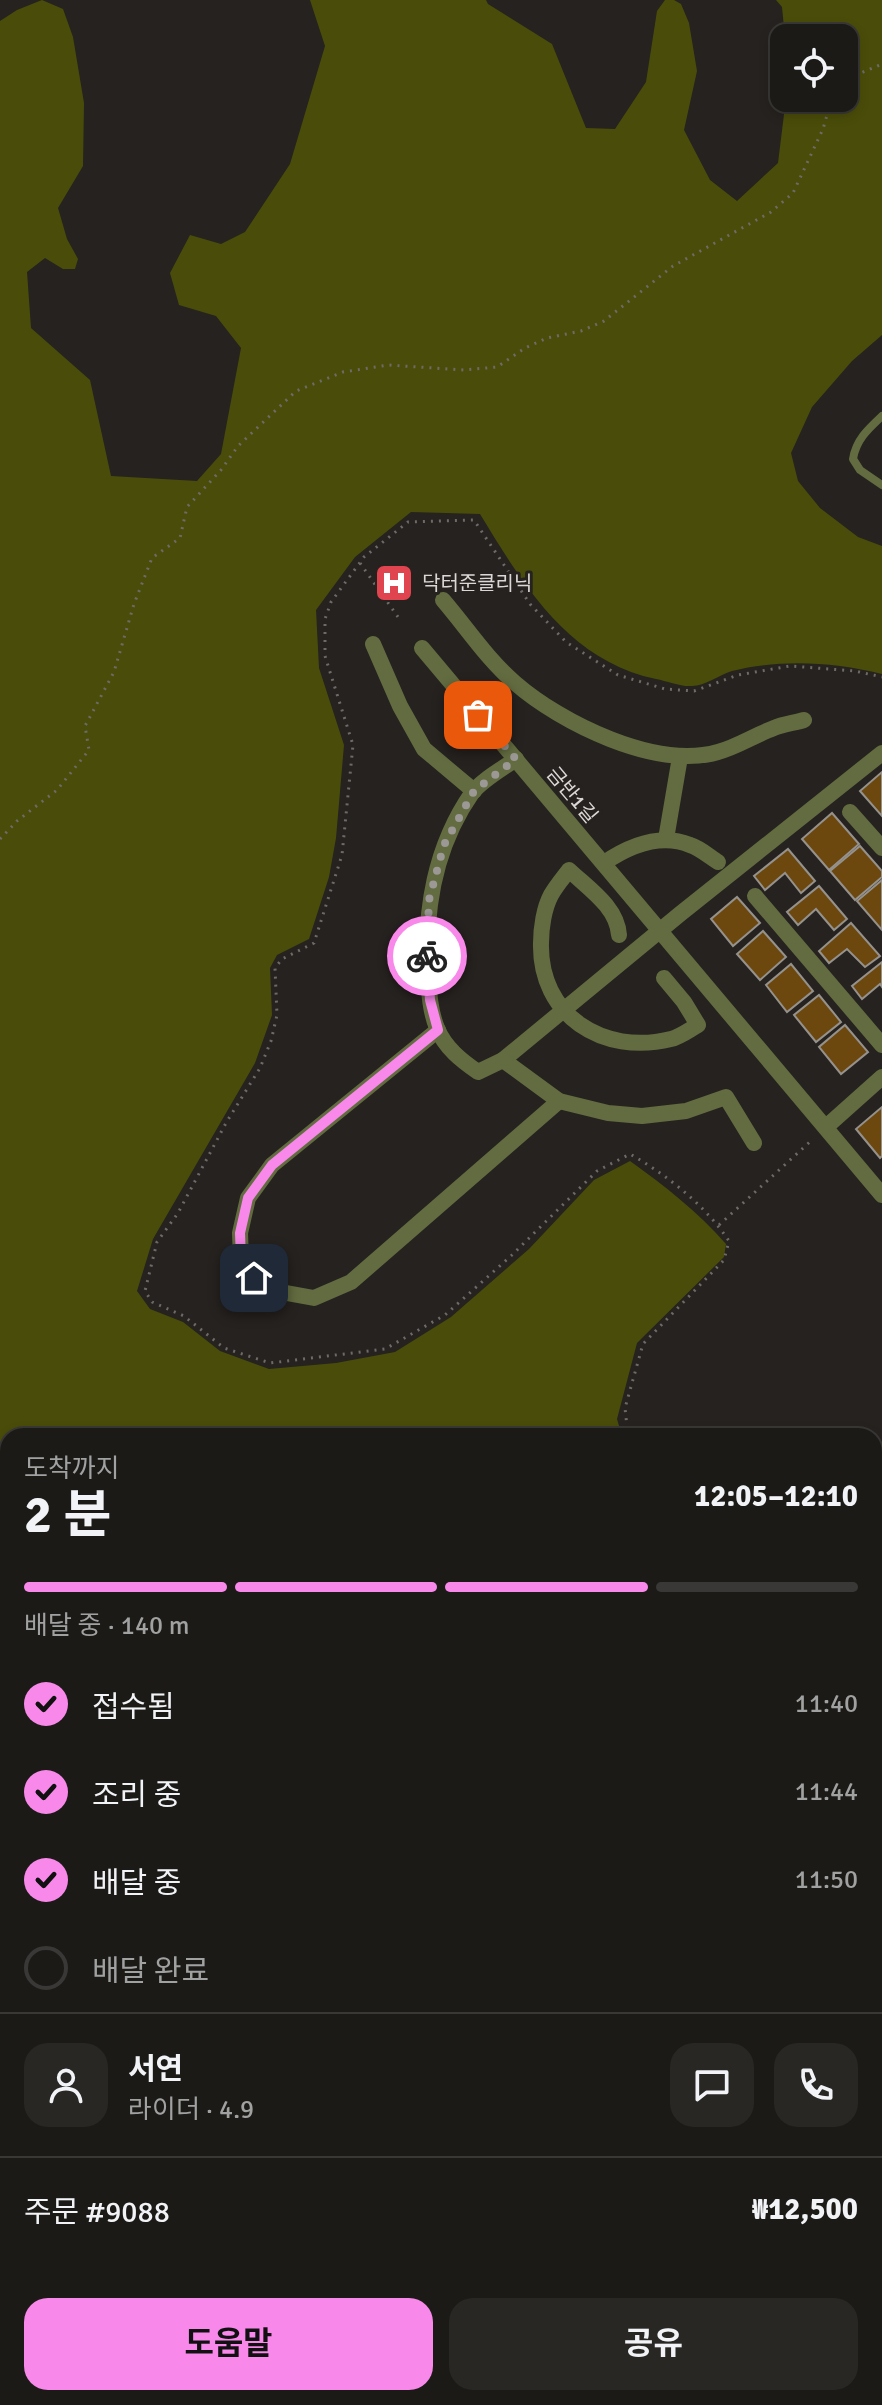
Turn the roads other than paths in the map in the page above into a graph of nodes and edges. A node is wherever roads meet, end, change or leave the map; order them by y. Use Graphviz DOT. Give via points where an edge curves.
graph roads {
  1 [pos="882,416"];
  2 [pos="882,485"];
  3 [pos="443,600"];
  4 [pos="373,644"];
  5 [pos="422,648"];
  6 [pos="804,720"];
  7 [pos="882,753"];
  8 [pos="680,757"];
  9 [pos="516,759"];
  10 [pos="474,791"];
  11 [pos="850,812"];
  12 [pos="666,839"];
  13 [pos="882,848"];
  14 [pos="718,862"];
  15 [pos="604,863"];
  16 [pos="755,896"];
  17 [pos="660,931"];
  18 [pos="619,935"];
  19 [pos="664,978"];
  20 [pos="562,1011"];
  21 [pos="438,1030"];
  22 [pos="882,1045"];
  23 [pos="503,1060"];
  24 [pos="881,1081"];
  25 [pos="559,1101"];
  26 [pos="826,1127"];
  27 [pos="754,1143"];
  28 [pos="882,1195"];
  1 -- 2 [label="lane" via="865,432 853,459"];
  3 -- 8 [label="street" via="517,685 624,746"];
  4 -- 10 [label="street" via="424,749"];
  5 -- 9 [label="street, 금반1길"];
  6 -- 8 [label="street" via="717,753"];
  7 -- 17 [label="street"];
  8 -- 12 [label="street"];
  9 -- 10 [label="street"];
  9 -- 15 [label="street, 금반1길"];
  10 -- 21 [label="street" via="444,845 429,900 426,949"];
  11 -- 13 [label="street"];
  12 -- 14 [label="street" via="691,845"];
  12 -- 15 [label="street" via="627,848"];
  15 -- 17 [label="street, 금반1길"];
  16 -- 22 [label="street"];
  17 -- 20 [label="street"];
  17 -- 26 [label="street, 금반1길"];
  18 -- 20 [label="street" via="618,921 569,870 550,897 541,930 540,959 547,986"];
  19 -- 20 [label="street" via="698,1025 674,1038 616,1040 589,1031"];
  20 -- 23 [label="street"];
  21 -- 23 [label="street" via="455,1056 478,1072"];
  21 -- 25 [label="street" via="272,1165 248,1198 240,1233 241,1260 254,1278 281,1292 314,1298 351,1282"];
  23 -- 25 [label="street"];
  24 -- 26 [label="street"];
  25 -- 27 [label="street" via="642,1116 686,1111 726,1097"];
  26 -- 28 [label="street, 금반1길"];
}
